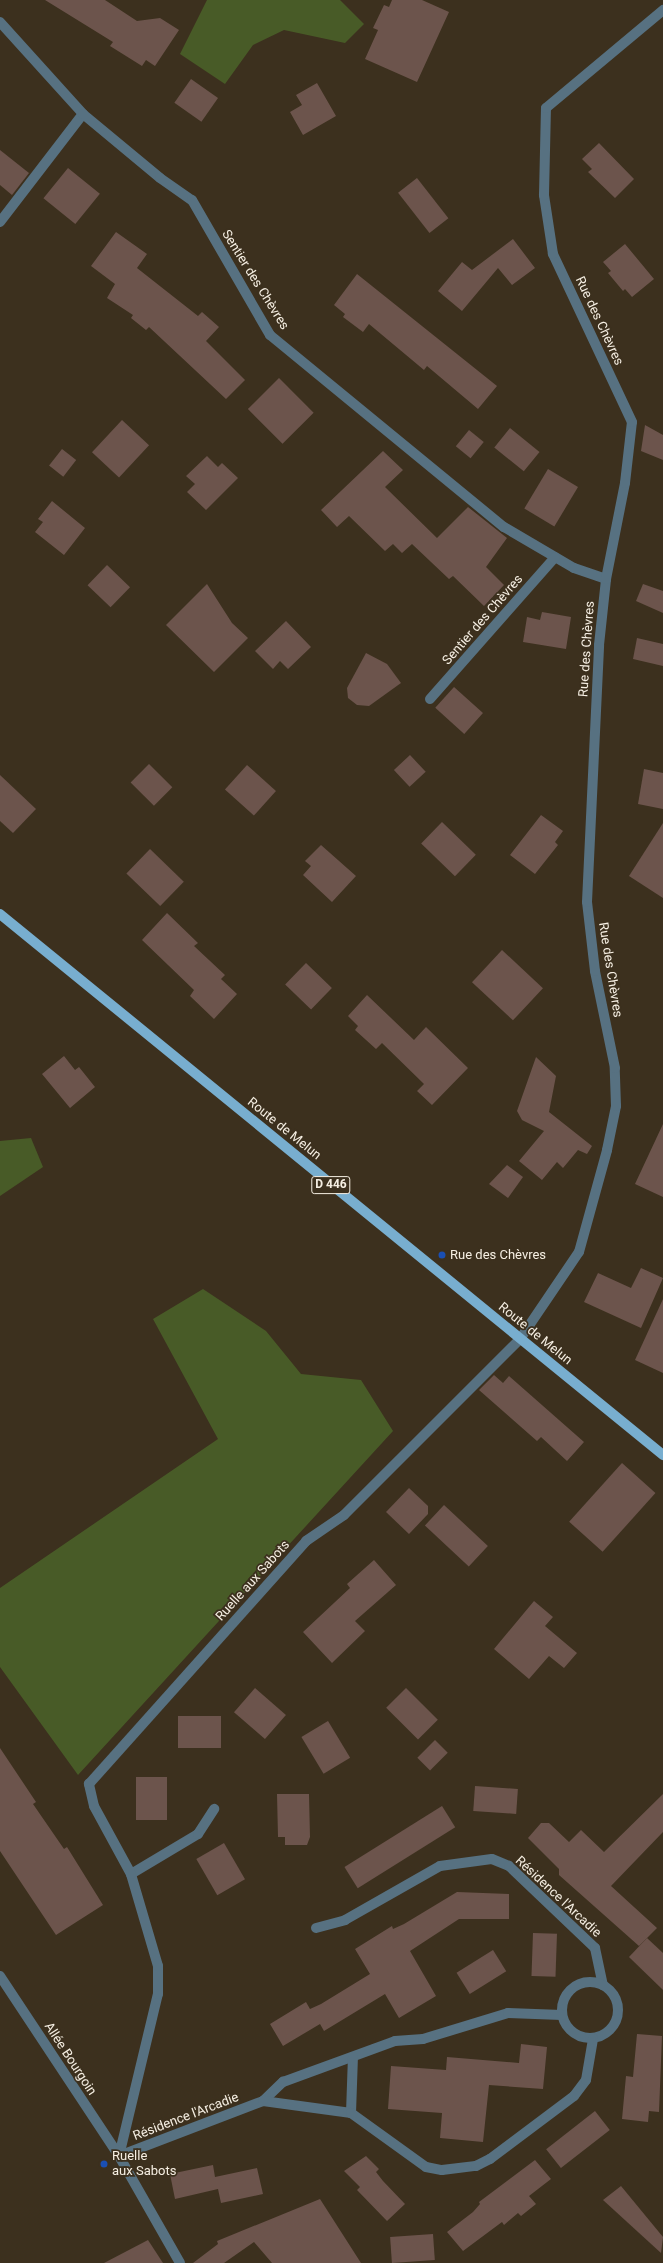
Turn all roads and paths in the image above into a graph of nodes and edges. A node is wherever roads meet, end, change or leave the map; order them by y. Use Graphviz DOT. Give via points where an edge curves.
graph roads {
  1 [pos="663,10"];
  2 [pos="1,25"];
  3 [pos="83,114"];
  4 [pos="0,222"];
  5 [pos="555,557"];
  6 [pos="606,579"];
  7 [pos="430,699"];
  8 [pos="0,914"];
  9 [pos="520,1338"];
  10 [pos="663,1455"];
  11 [pos="214,1809"];
  12 [pos="130,1874"];
  13 [pos="316,1928"];
  14 [pos="0,1976"];
  15 [pos="602,1985"];
  16 [pos="562,2015"];
  17 [pos="593,2039"];
  18 [pos="353,2057"];
  19 [pos="262,2101"];
  20 [pos="351,2114"];
  21 [pos="119,2156"];
  22 [pos="180,2263"];
  1 -- 6 [label="street, Rue des Chèvres" via="546,108 544,195 553,254 632,422 625,484"];
  2 -- 3 [label="street, Sentier des Chèvres"];
  3 -- 4 [label="street"];
  3 -- 5 [label="street, Sentier des Chèvres" via="160,178 192,200 270,335 504,528"];
  5 -- 6 [label="street, Sentier des Chèvres" via="574,568"];
  5 -- 7 [label="street, Sentier des Chèvres"];
  6 -- 9 [label="street, Rue des Chèvres" via="599,645 587,902 595,971 615,1068 616,1106 579,1252"];
  8 -- 9 [label="main road, Route de Melun / D 446"];
  9 -- 10 [label="main road, Route de Melun / D 446"];
  9 -- 12 [label="street, Ruelle aux Sabots" via="344,1515 306,1541 90,1784 94,1806"];
  11 -- 12 [label="street" via="198,1834"];
  12 -- 21 [label="street, Ruelle aux Sabots" via="158,1966 158,1994"];
  13 -- 15 [label="street, Résidence l'Arcadie" via="345,1920 440,1866 492,1859 509,1866 595,1948"];
  14 -- 21 [label="street, Allée Bourgoin"];
  15 -- 16 [label="street" via="585,1982 576,1986 564,1998"];
  15 -- 17 [label="street" via="615,1997 618,2015 610,2031"];
  16 -- 17 [label="street" via="570,2030 580,2037"];
  16 -- 18 [label="street, Résidence l'Arcadie" via="508,2013 423,2039 396,2042"];
  17 -- 20 [label="street, Résidence l'Arcadie" via="586,2080 574,2096 490,2159 476,2166 442,2170 426,2168"];
  18 -- 19 [label="street, Résidence l'Arcadie" via="283,2082"];
  18 -- 20 [label="street"];
  19 -- 20 [label="street, Résidence l'Arcadie"];
  19 -- 21 [label="street, Résidence l'Arcadie"];
  21 -- 22 [label="street, Allée Bourgoin"];
}
